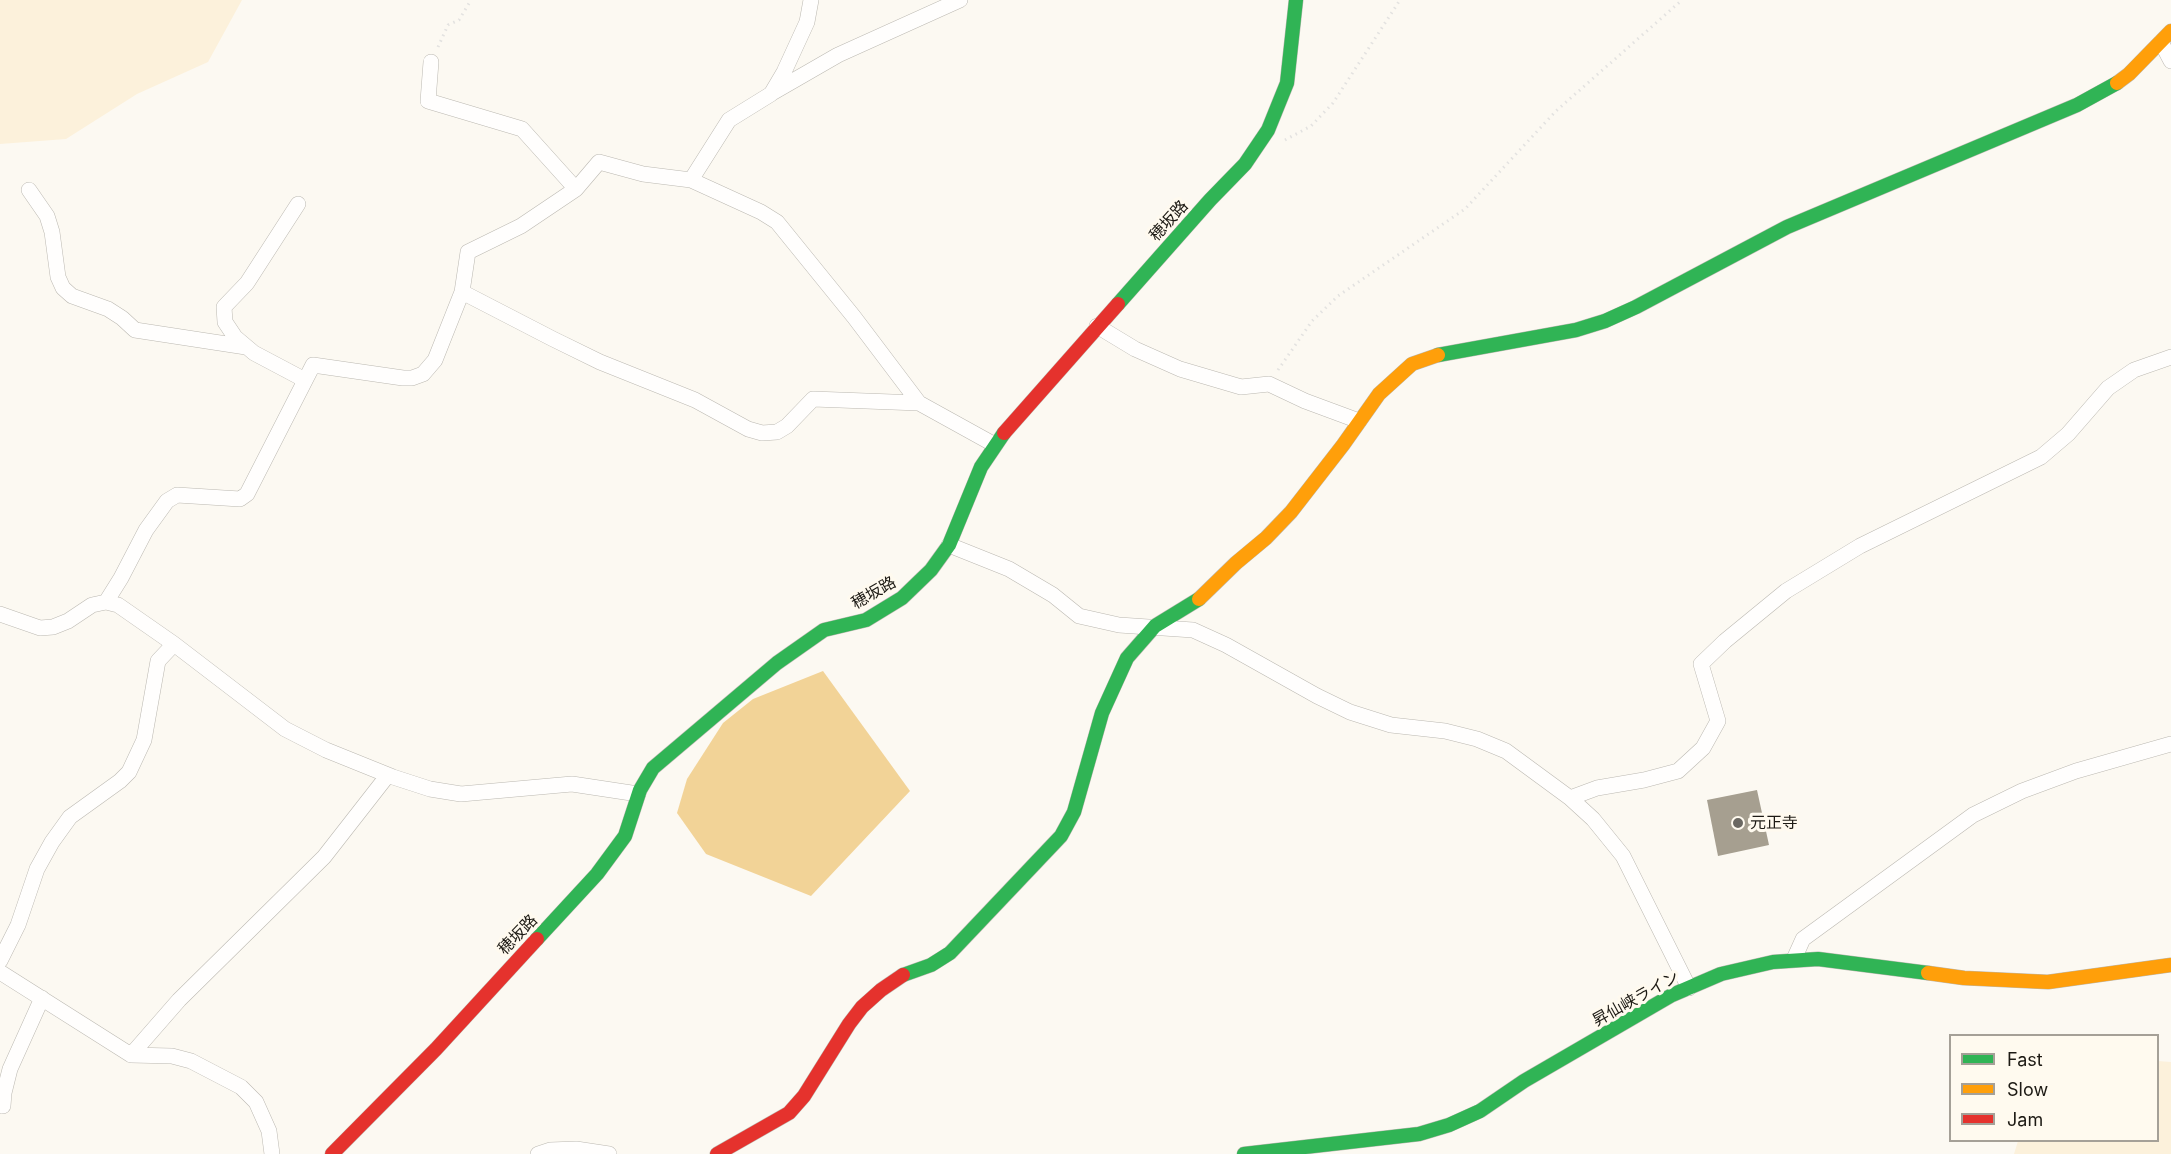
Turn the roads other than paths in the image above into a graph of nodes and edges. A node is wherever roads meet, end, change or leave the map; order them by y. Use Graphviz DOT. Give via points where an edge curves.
graph roads {
  1 [pos="811,0"];
  2 [pos="960,0"];
  3 [pos="1296,0"];
  4 [pos="2166,36"];
  5 [pos="2171,61"];
  6 [pos="430,62"];
  7 [pos="771,94"];
  8 [pos="691,180"];
  9 [pos="576,189"];
  10 [pos="29,190"];
  11 [pos="298,204"];
  12 [pos="462,292"];
  13 [pos="1097,326"];
  14 [pos="246,347"];
  15 [pos="2171,357"];
  16 [pos="305,380"];
  17 [pos="919,403"];
  18 [pos="1359,422"];
  19 [pos="995,445"];
  20 [pos="949,545"];
  21 [pos="106,602"];
  22 [pos="0,614"];
  23 [pos="1155,626"];
  24 [pos="174,644"];
  25 [pos="2171,744"];
  26 [pos="388,775"];
  27 [pos="638,794"];
  28 [pos="1570,798"];
  29 [pos="1794,959"];
  30 [pos="0,961"];
  31 [pos="2171,965"];
  32 [pos="0,972"];
  33 [pos="1689,988"];
  34 [pos="42,998"];
  35 [pos="131,1055"];
  36 [pos="3,1106"];
  37 [pos="272,1154"];
  38 [pos="332,1154"];
  39 [pos="538,1154"];
  40 [pos="609,1154"];
  41 [pos="717,1154"];
  42 [pos="1244,1154"];
  1 -- 7 [label="street" via="807,22"];
  2 -- 7 [label="street" via="838,55"];
  3 -- 13 [label="main road, 穂坂路" via="1287,83 1268,130 1245,164"];
  4 -- 5 [label="street"];
  4 -- 18 [label="main road" via="2129,74 2104,91 1787,227 1625,312 1576,330 1441,354 1412,364 1379,394"];
  6 -- 9 [label="street" via="428,101 522,129"];
  7 -- 8 [label="street" via="729,120"];
  8 -- 9 [label="street" via="643,174 599,162"];
  8 -- 17 [label="street" via="777,222"];
  9 -- 12 [label="street" via="521,226 468,252"];
  10 -- 14 [label="street" via="47,216 58,277 72,296 108,309 135,330"];
  11 -- 14 [label="street" via="247,283 224,307 225,322"];
  12 -- 16 [label="street" via="435,360 423,374 403,378 313,365"];
  12 -- 17 [label="street" via="600,362 695,400 762,433 777,432 787,426 813,399"];
  13 -- 18 [label="street" via="1180,369 1241,387 1269,384"];
  13 -- 19 [label="main road, 穂坂路"];
  14 -- 16 [label="street"];
  15 -- 28 [label="street" via="2134,370 2108,388 2068,434 2041,457 1851,552 1786,591 1725,640 1701,664 1718,721 1703,748 1678,771"];
  16 -- 21 [label="street" via="247,494 240,499 177,495 167,501"];
  17 -- 19 [label="street"];
  18 -- 23 [label="main road" via="1291,512 1266,538 1202,597"];
  19 -- 20 [label="main road, 穂坂路" via="981,467"];
  20 -- 23 [label="street" via="1009,569 1079,616 1119,625"];
  20 -- 27 [label="main road, 穂坂路" via="932,570 902,598 866,620 824,630 777,663 653,768"];
  21 -- 22 [label="street" via="92,605 53,627 40,628"];
  21 -- 24 [label="street" via="118,605"];
  23 -- 28 [label="street" via="1193,630 1350,712 1391,725 1477,739 1506,751"];
  23 -- 41 [label="main road" via="1127,658 1114,685 1102,713 1074,812 1060,836 950,952 931,965 904,975 862,1007 789,1113"];
  24 -- 26 [label="street" via="285,729"];
  24 -- 30 [label="street" via="158,661 144,740 129,772 70,817 52,842"];
  25 -- 29 [label="street" via="2076,771 1973,815 1803,939"];
  26 -- 27 [label="street" via="461,794 572,784"];
  26 -- 35 [label="street" via="324,857 179,1000"];
  27 -- 38 [label="main road, 穂坂路" via="625,836 597,874 436,1049"];
  28 -- 33 [label="street" via="1623,856"];
  29 -- 31 [label="main road, 昇仙峡ライン" via="1848,962 1964,978 2048,982"];
  29 -- 33 [label="main road, 昇仙峡ライン" via="1721,974"];
  32 -- 34 [label="street"];
  33 -- 42 [label="main road, 昇仙峡ライン" via="1449,1125 1409,1136"];
  34 -- 35 [label="street"];
  34 -- 36 [label="street" via="10,1069"];
  35 -- 37 [label="street" via="172,1056 191,1061 241,1087 256,1102 270,1131"];
  39 -- 40 [label="street" via="576,1149"];
}
